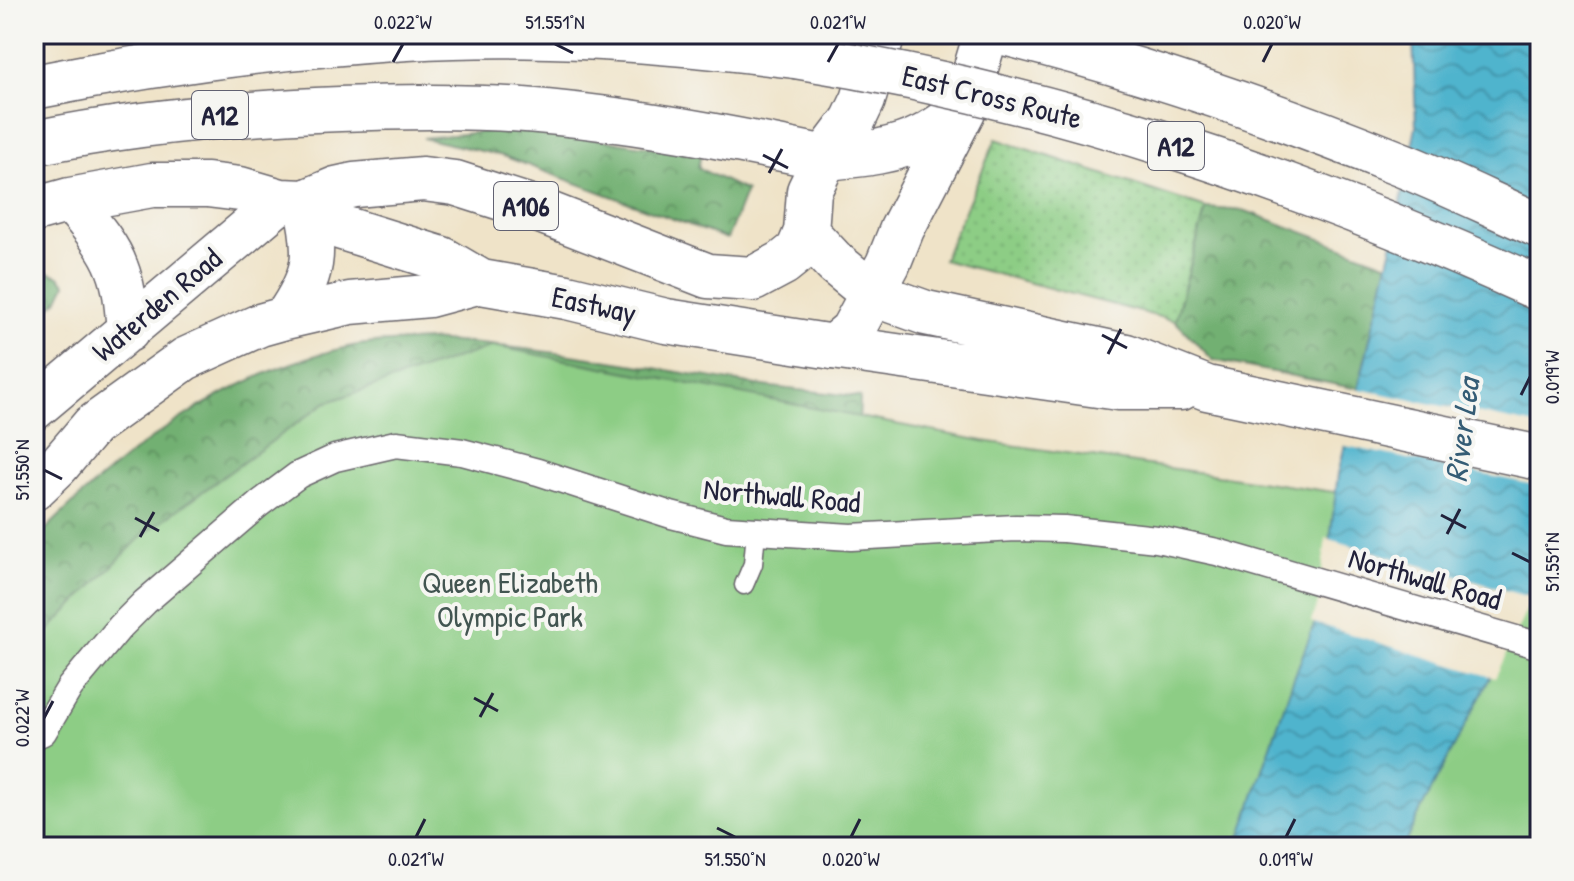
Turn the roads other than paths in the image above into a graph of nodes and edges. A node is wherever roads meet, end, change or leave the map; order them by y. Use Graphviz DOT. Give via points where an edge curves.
graph roads {
  1 [pos="883,34"];
  2 [pos="986,34"];
  3 [pos="1008,34"];
  4 [pos="34,87"];
  5 [pos="963,111"];
  6 [pos="34,143"];
  7 [pos="825,158"];
  8 [pos="293,202"];
  9 [pos="52,205"];
  10 [pos="1540,226"];
  11 [pos="806,232"];
  12 [pos="481,282"];
  13 [pos="1540,289"];
  14 [pos="873,294"];
  15 [pos="285,318"];
  16 [pos="128,331"];
  17 [pos="833,347"];
  18 [pos="1207,388"];
  19 [pos="34,409"];
  20 [pos="1540,458"];
  21 [pos="34,489"];
  22 [pos="756,532"];
  23 [pos="744,585"];
  24 [pos="1540,646"];
  25 [pos="34,736"];
  1 -- 7 [label="main road" via="863,100"];
  2 -- 5 [label="main road"];
  3 -- 10 [label="main road, A12" via="1248,105 1399,163"];
  4 -- 13 [label="main road, East Cross Route / A12, bridge" via="284,49 408,38 655,42 795,56 1015,100 1198,152 1405,230"];
  5 -- 7 [label="main road" via="924,137 868,154"];
  5 -- 14 [label="main road"];
  6 -- 7 [label="main road, A12" via="142,123 407,106 555,112 721,135"];
  7 -- 11 [label="main road" via="809,191"];
  8 -- 9 [label="main road, Eastway" via="240,189 177,183"];
  8 -- 11 [label="main road, Eastway / A106" via="382,181 455,183 708,276 753,279 798,251"];
  8 -- 12 [label="main road, Eastway" via="336,226 442,259"];
  8 -- 15 [label="street" via="313,234 312,259 305,289"];
  8 -- 16 [label="street, Waterden Road"];
  9 -- 16 [label="street" via="91,225 116,264"];
  11 -- 14 [label="main road"];
  12 -- 15 [label="street, Waterden Road" via="429,296 350,303"];
  12 -- 17 [label="main road, Eastway" via="666,321"];
  14 -- 17 [label="main road" via="852,331"];
  14 -- 18 [label="main road" via="926,313 1126,356"];
  15 -- 21 [label="street, Waterden Road" via="185,359 92,426"];
  16 -- 19 [label="street, Waterden Road"];
  17 -- 18 [label="main road, Eastway" via="1119,388"];
  18 -- 20 [label="main road"];
  22 -- 23 [label="lane" via="753,564"];
  22 -- 24 [label="street, Northwall Road" via="851,537 1064,529 1157,539"];
  22 -- 25 [label="street, Northwall Road" via="706,525 443,448 396,444 356,452 298,475 145,602 88,663 43,732"];
}
